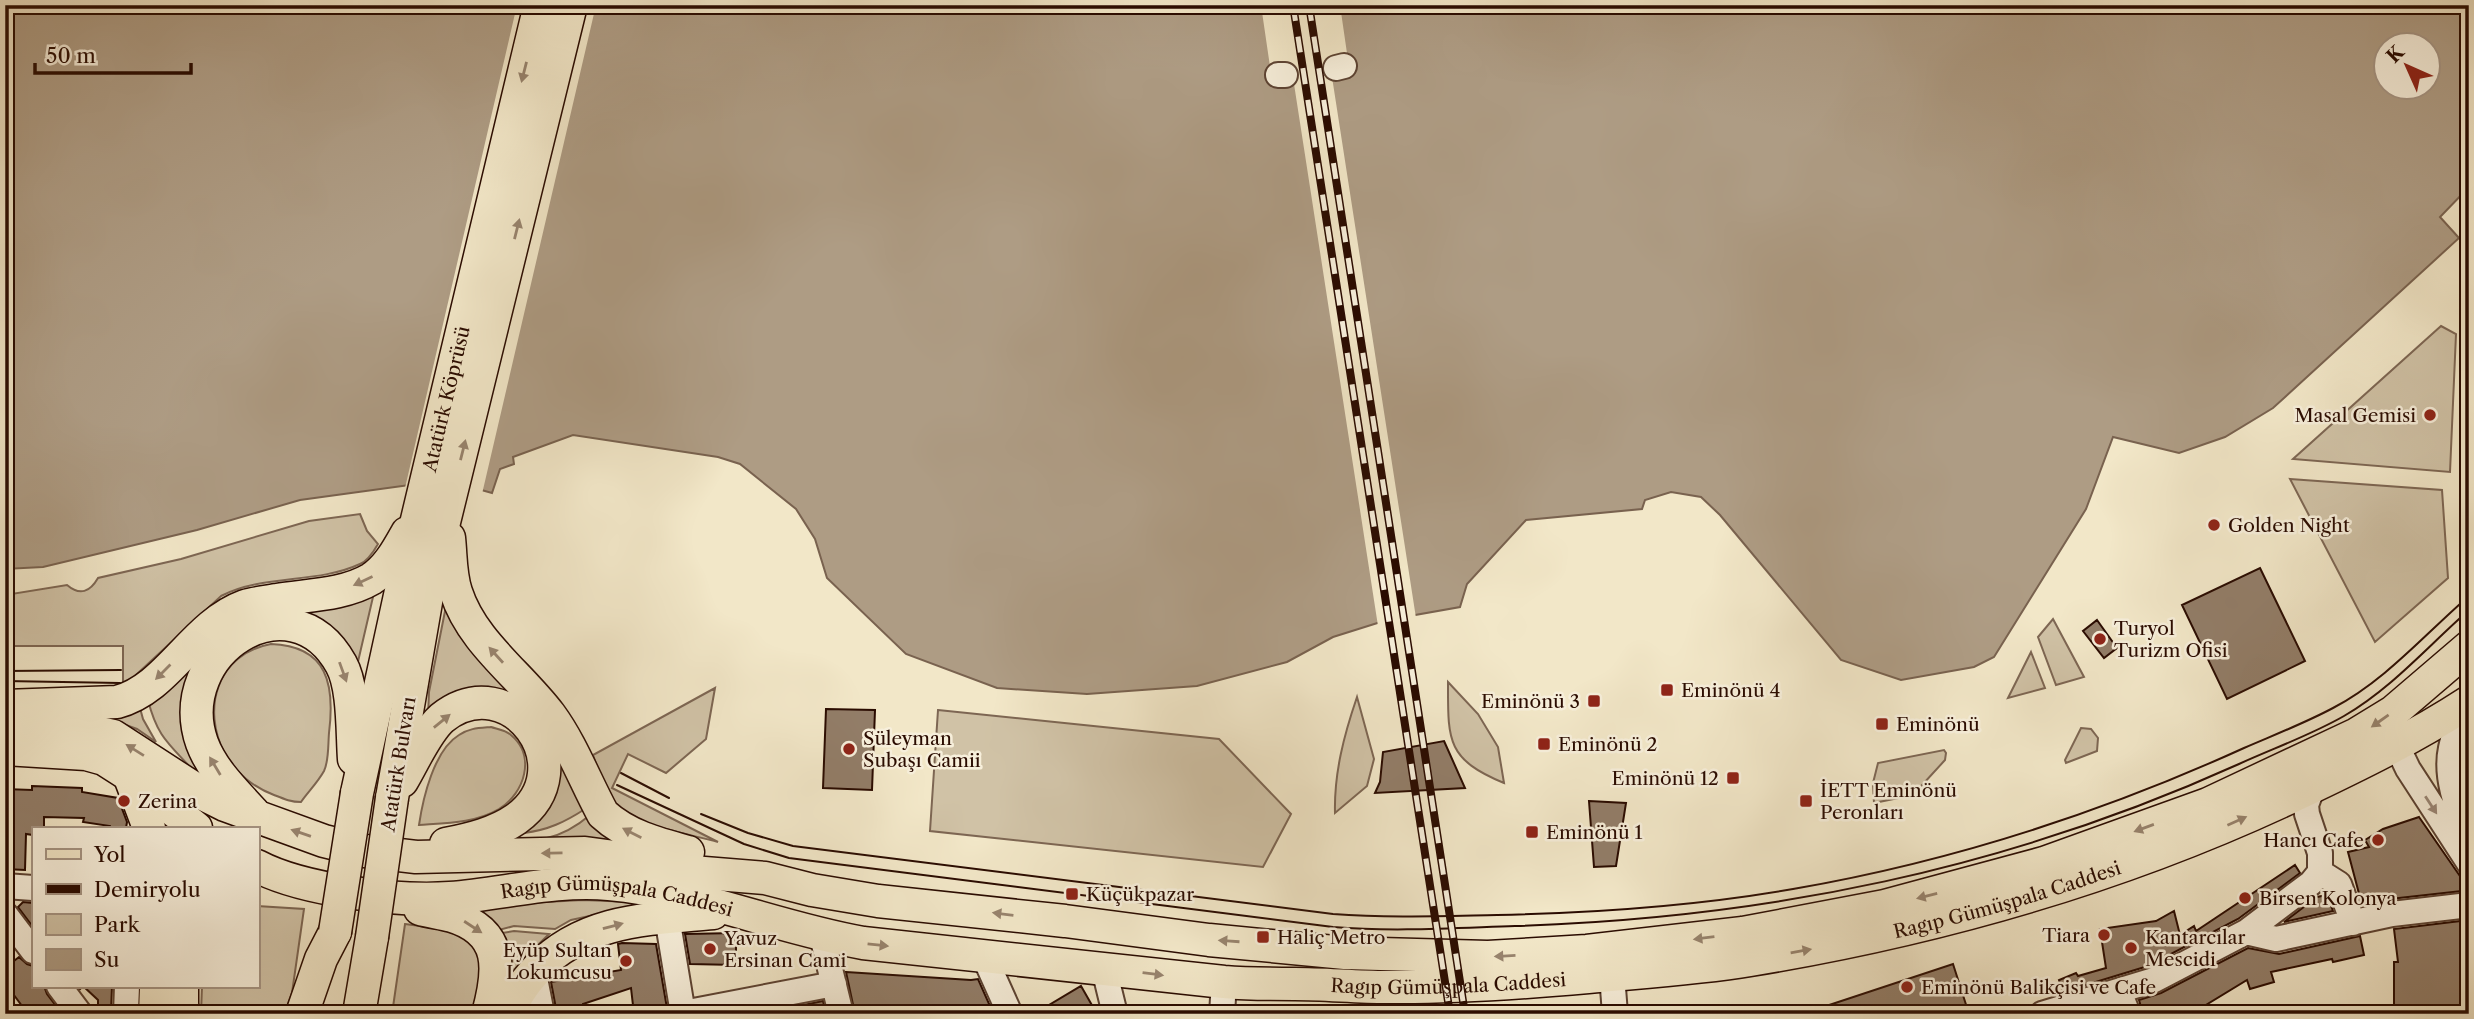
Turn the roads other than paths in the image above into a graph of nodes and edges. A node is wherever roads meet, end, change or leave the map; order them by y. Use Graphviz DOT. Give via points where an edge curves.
graph roads {
  1 [pos="540,5"];
  2 [pos="571,5"];
  3 [pos="433,513"];
  4 [pos="2469,647"];
  5 [pos="2433,678"];
  6 [pos="2466,704"];
  7 [pos="5,706"];
  8 [pos="5,724"];
  9 [pos="2397,746"];
  10 [pos="5,749"];
  11 [pos="129,775"];
  12 [pos="2313,786"];
  13 [pos="357,793"];
  14 [pos="2265,794"];
  15 [pos="392,798"];
  16 [pos="259,818"];
  17 [pos="2466,818"];
  18 [pos="149,827"];
  19 [pos="195,827"];
  20 [pos="416,857"];
  21 [pos="2469,863"];
  22 [pos="259,867"];
  23 [pos="2320,872"];
  24 [pos="765,878"];
  25 [pos="306,885"];
  26 [pos="5,886"];
  27 [pos="32,888"];
  28 [pos="259,891"];
  29 [pos="386,896"];
  30 [pos="2469,905"];
  31 [pos="740,912"];
  32 [pos="5,914"];
  33 [pos="667,917"];
  34 [pos="2353,923"];
  35 [pos="335,932"];
  36 [pos="2246,932"];
  37 [pos="822,936"];
  38 [pos="372,937"];
  39 [pos="21,947"];
  40 [pos="984,956"];
  41 [pos="1104,969"];
  42 [pos="534,973"];
  43 [pos="1612,975"];
  44 [pos="1224,982"];
  45 [pos="834,984"];
  46 [pos="60,988"];
  47 [pos="127,988"];
  48 [pos="156,988"];
  49 [pos="182,988"];
  50 [pos="2124,1002"];
  51 [pos="80,1014"];
  52 [pos="126,1014"];
  53 [pos="155,1014"];
  54 [pos="184,1014"];
  55 [pos="302,1014"];
  56 [pos="324,1014"];
  57 [pos="359,1014"];
  58 [pos="374,1014"];
  59 [pos="488,1014"];
  60 [pos="509,1014"];
  61 [pos="542,1014"];
  62 [pos="683,1014"];
  63 [pos="841,1014"];
  64 [pos="1010,1014"];
  65 [pos="1115,1014"];
  66 [pos="1222,1014"];
  67 [pos="1615,1014"];
  68 [pos="2042,1014"];
  1 -- 3 [label="main road, Atatürk Köprüsü, one-way"];
  3 -- 2 [label="main road, Atatürk Köprüsü, one-way"];
  3 -- 7 [label="main road, one-way" via="371,578 344,589 246,606 225,616 129,699"];
  3 -- 13 [label="main road, Atatürk Köprüsü" via="397,606"];
  3 -- 15 [label="main road, Atatürk Bulvarı" via="440,534"];
  24 -- 3 [label="main road, one-way" via="731,862 655,844 603,814 549,714 466,615"];
  4 -- 5 [label="main road, Ragıp Gümüşpala Caddesi"];
  5 -- 9 [label="main road"];
  5 -- 14 [label="main road, Ragıp Gümüşpala Caddesi, one-way" via="2371,727"];
  6 -- 9 [label="main road, Ragıp Gümüşpala Caddesi"];
  6 -- 17 [label="street" via="2449,768"];
  16 -- 8 [label="main road, Ragıp Gümüşpala Caddesi, one-way" via="201,793 113,736"];
  9 -- 12 [label="main road, Ragıp Gümüşpala Caddesi"];
  9 -- 21 [label="street, one-way" via="2407,769"];
  10 -- 11 [label="main road" via="86,754"];
  11 -- 18 [label="main road"];
  11 -- 19 [label="main road"];
  12 -- 14 [label="main road, Ragıp Gümüşpala Caddesi"];
  12 -- 23 [label="street" via="2306,804 2320,853"];
  16 -- 13 [label="main road, one-way" via="217,771 197,723 204,678 213,659 229,642 265,626 304,630 320,639 342,666 347,678"];
  13 -- 35 [label="main road, Atatürk Bulvarı, bridge"];
  14 -- 24 [label="main road, Ragıp Gümüşpala Caddesi, one-way" via="2208,804 2095,846 1885,906 1743,933 1488,957 1345,953 1209,940 878,901"];
  43 -- 14 [label="main road, Ragıp Gümüşpala Caddesi, one-way" via="1747,961 1901,930 2023,898 2212,832"];
  15 -- 20 [label="main road, one-way" via="433,729 460,708 479,703 499,705 518,714 539,738 545,772 527,810 479,837 438,846"];
  15 -- 38 [label="main road, Atatürk Bulvarı, bridge"];
  20 -- 16 [label="main road, Ragıp Gümüşpala Caddesi, one-way" via="338,845"];
  24 -- 20 [label="main road, Ragıp Gümüşpala Caddesi, one-way" via="692,872 585,853"];
  22 -- 25 [label="main road"];
  23 -- 34 [label="street" via="2339,884"];
  23 -- 36 [label="street"];
  25 -- 28 [label="main road" via="291,891"];
  25 -- 29 [label="main road"];
  26 -- 27 [label="street"];
  29 -- 31 [label="main road, Ragıp Gümüşpala Caddesi" via="448,898 540,885 607,884"];
  29 -- 59 [label="main road, one-way" via="452,916 488,938 497,972"];
  30 -- 34 [label="street"];
  31 -- 33 [label="main road"];
  31 -- 37 [label="main road, Ragıp Gümüşpala Caddesi"];
  32 -- 39 [label="street"];
  42 -- 33 [label="main road, one-way" via="568,943 597,930"];
  33 -- 62 [label="street"];
  34 -- 36 [label="street" via="2276,939"];
  35 -- 55 [label="main road"];
  35 -- 56 [label="main road, Atatürk Bulvarı"];
  36 -- 50 [label="street" via="2154,980"];
  37 -- 40 [label="main road, Ragıp Gümüşpala Caddesi, one-way"];
  37 -- 45 [label="street"];
  38 -- 57 [label="main road, Atatürk Bulvarı"];
  38 -- 58 [label="main road"];
  40 -- 41 [label="main road, Ragıp Gümüşpala Caddesi"];
  40 -- 64 [label="street"];
  41 -- 44 [label="main road, Ragıp Gümüşpala Caddesi, one-way"];
  41 -- 65 [label="street"];
  42 -- 60 [label="main road"];
  42 -- 61 [label="street"];
  43 -- 44 [label="main road, Ragıp Gümüşpala Caddesi" via="1475,986"];
  43 -- 67 [label="street"];
  44 -- 66 [label="street"];
  45 -- 62 [label="street"];
  45 -- 63 [label="street"];
  46 -- 51 [label="street"];
  47 -- 52 [label="street"];
  48 -- 53 [label="main road"];
  49 -- 54 [label="main road"];
  50 -- 68 [label="street"];
}
